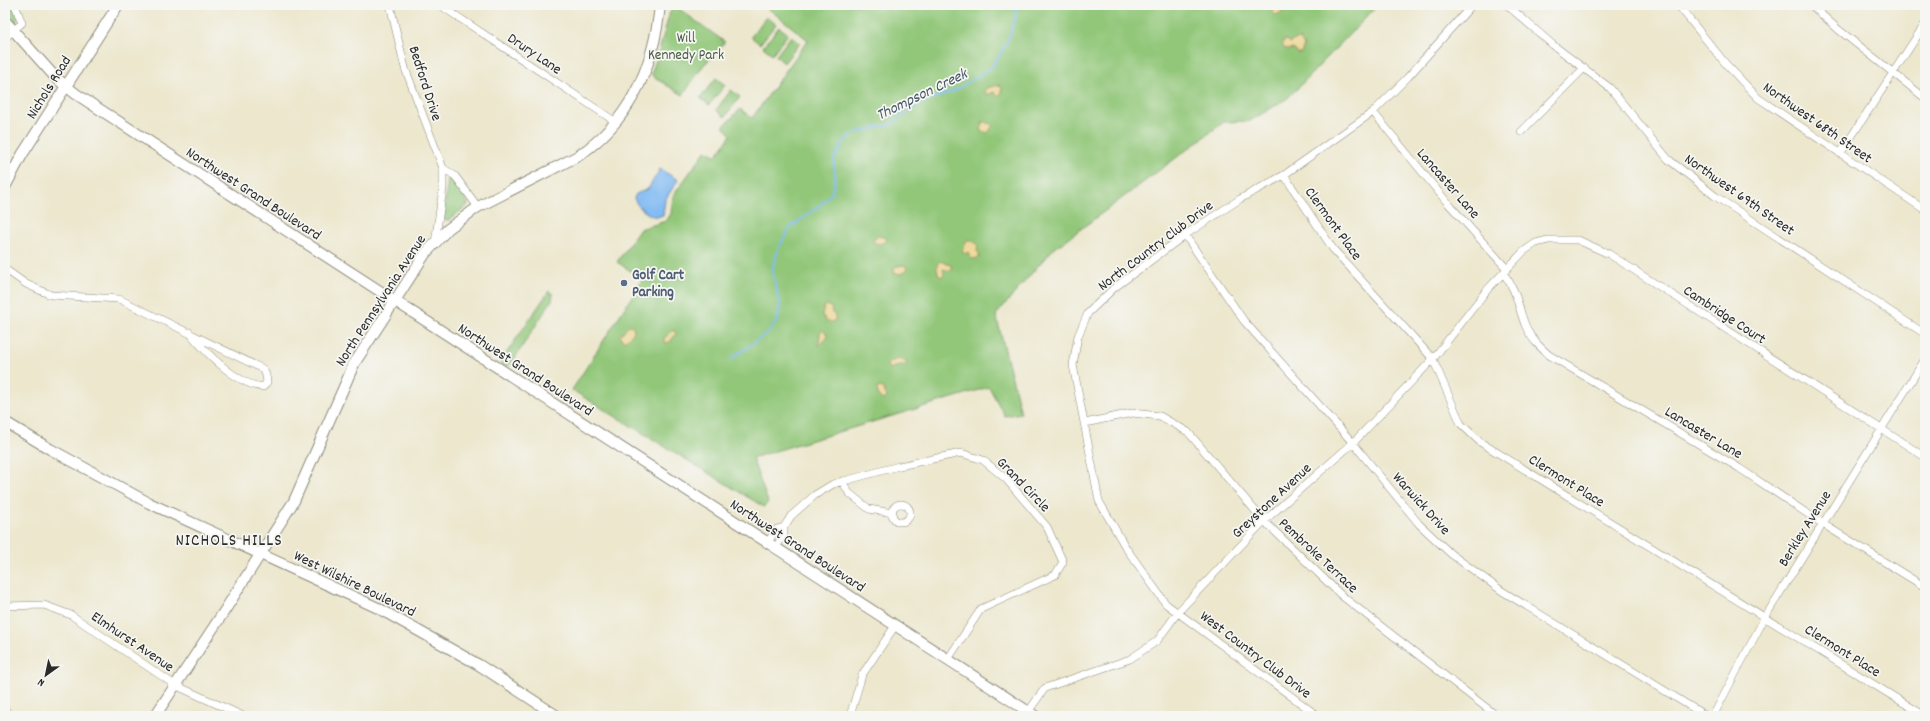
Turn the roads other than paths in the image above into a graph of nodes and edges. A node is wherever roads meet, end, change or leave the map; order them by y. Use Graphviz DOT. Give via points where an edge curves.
graph roads {
  1 [pos="15,5"];
  2 [pos="118,5"];
  3 [pos="390,5"];
  4 [pos="440,5"];
  5 [pos="660,5"];
  6 [pos="1472,5"];
  7 [pos="1507,5"];
  8 [pos="1678,5"];
  9 [pos="1811,5"];
  10 [pos="5,22"];
  11 [pos="1925,24"];
  12 [pos="14,32"];
  13 [pos="5,38"];
  14 [pos="1584,68"];
  15 [pos="1894,72"];
  16 [pos="65,87"];
  17 [pos="1925,98"];
  18 [pos="1373,112"];
  19 [pos="616,122"];
  20 [pos="1521,132"];
  21 [pos="1840,154"];
  22 [pos="443,168"];
  23 [pos="1284,175"];
  24 [pos="5,187"];
  25 [pos="478,207"];
  26 [pos="1925,210"];
  27 [pos="1184,235"];
  28 [pos="435,243"];
  29 [pos="5,269"];
  30 [pos="1505,271"];
  31 [pos="394,302"];
  32 [pos="189,332"];
  33 [pos="1925,334"];
  34 [pos="1433,359"];
  35 [pos="1925,359"];
  36 [pos="5,422"];
  37 [pos="1085,423"];
  38 [pos="1880,430"];
  39 [pos="1353,443"];
  40 [pos="1925,457"];
  41 [pos="842,481"];
  42 [pos="893,513"];
  43 [pos="1264,521"];
  44 [pos="1823,524"];
  45 [pos="771,546"];
  46 [pos="262,554"];
  47 [pos="1925,587"];
  48 [pos="5,606"];
  49 [pos="1178,612"];
  50 [pos="1765,617"];
  51 [pos="895,626"];
  52 [pos="948,659"];
  53 [pos="176,685"];
  54 [pos="5,709"];
  55 [pos="1031,714"];
  56 [pos="9,716"];
  57 [pos="156,716"];
  58 [pos="243,716"];
  59 [pos="557,716"];
  60 [pos="850,716"];
  61 [pos="1318,716"];
  62 [pos="1497,716"];
  63 [pos="1706,716"];
  64 [pos="1713,716"];
  65 [pos="1925,716"];
  1 -- 12 [label="street" via="22,23"];
  2 -- 16 [label="street, Nichols Road"];
  3 -- 22 [label="street, Bedford Drive" via="405,68"];
  4 -- 19 [label="street, Drury Lane"];
  5 -- 19 [label="street, North Pennsylvania Avenue" via="656,35 648,64 634,96"];
  6 -- 18 [label="street, North Country Club Drive"];
  7 -- 14 [label="street, Northwest 69th Street"];
  8 -- 21 [label="street, Northwest 68th Street" via="1725,63 1758,98"];
  9 -- 15 [label="street"];
  10 -- 12 [label="street, Northwest Grand Boulevard"];
  11 -- 15 [label="street"];
  12 -- 13 [label="street"];
  12 -- 16 [label="street, Northwest Grand Boulevard"];
  14 -- 20 [label="street"];
  14 -- 33 [label="street, Northwest 69th Street" via="1610,88 1668,159 1715,196"];
  15 -- 17 [label="street"];
  15 -- 21 [label="street"];
  16 -- 24 [label="street, Nichols Road"];
  16 -- 31 [label="street, Northwest Grand Boulevard"];
  18 -- 23 [label="street, North Country Club Drive"];
  18 -- 30 [label="street, Lancaster Lane"];
  19 -- 25 [label="street, North Pennsylvania Avenue" via="599,140 578,156"];
  21 -- 26 [label="street, Northwest 68th Street"];
  22 -- 25 [label="street" via="455,176"];
  22 -- 28 [label="street, Bedford Drive" via="443,188"];
  23 -- 27 [label="street, North Country Club Drive" via="1240,199"];
  23 -- 34 [label="street, Clermont Place" via="1333,249"];
  25 -- 28 [label="street, North Pennsylvania Avenue" via="448,229"];
  27 -- 37 [label="street, North Country Club Drive" via="1114,288 1088,313 1078,336 1073,365"];
  27 -- 39 [label="street, Warwick Drive" via="1244,321"];
  28 -- 31 [label="street, North Pennsylvania Avenue"];
  29 -- 32 [label="street" via="26,284 52,296 119,299"];
  30 -- 34 [label="street, Greystone Avenue" via="1486,290"];
  30 -- 38 [label="street, Cambridge Court" via="1524,251 1536,243 1548,240 1578,240 1609,254"];
  30 -- 44 [label="street, Lancaster Lane" via="1517,296 1531,337 1545,351 1739,468"];
  31 -- 45 [label="street, Northwest Grand Boulevard"];
  31 -- 46 [label="street, North Pennsylvania Avenue" via="354,364 294,501"];
  32 -- 32 [label="street" via="203,350 225,369 254,386 263,387 267,382 263,369"];
  34 -- 39 [label="street, Greystone Avenue"];
  34 -- 50 [label="street, Clermont Place" via="1461,424 1480,442"];
  35 -- 38 [label="street, Berkley Avenue"];
  36 -- 46 [label="street, West Wilshire Boulevard" via="150,503"];
  37 -- 43 [label="street, Pembroke Terrace" via="1132,413 1160,416 1188,432"];
  37 -- 49 [label="street, North Country Club Drive" via="1099,501 1126,548 1166,604"];
  38 -- 40 [label="street, Cambridge Court"];
  38 -- 44 [label="street, Berkley Avenue"];
  39 -- 43 [label="street, Greystone Avenue"];
  39 -- 63 [label="street, Warwick Drive" via="1419,524 1451,554 1502,591"];
  41 -- 42 [label="street" via="849,493 869,509"];
  41 -- 45 [label="street, Grand Circle" via="815,495 791,516 784,527 784,534"];
  41 -- 52 [label="street, Grand Circle" via="961,453 969,454 983,460 1006,478 1047,527 1063,562 1055,575 982,609"];
  43 -- 49 [label="street, Greystone Avenue"];
  43 -- 62 [label="street, Pembroke Terrace" via="1342,596"];
  44 -- 47 [label="street, Lancaster Lane"];
  44 -- 50 [label="street, Berkley Avenue"];
  45 -- 51 [label="street, Northwest Grand Boulevard"];
  46 -- 53 [label="street, North Pennsylvania Avenue"];
  46 -- 59 [label="street, West Wilshire Boulevard" via="378,608 479,665"];
  48 -- 53 [label="street, Elmhurst Avenue" via="44,605 71,615"];
  49 -- 55 [label="street, Greystone Avenue" via="1157,641 1130,659 1045,688"];
  49 -- 61 [label="street, West Country Club Drive"];
  50 -- 64 [label="street, Berkley Avenue"];
  50 -- 65 [label="street, Clermont Place"];
  51 -- 52 [label="street, Northwest Grand Boulevard"];
  51 -- 60 [label="street" via="862,675"];
  52 -- 55 [label="street, Northwest Grand Boulevard"];
  53 -- 57 [label="street, North Pennsylvania Avenue"];
  53 -- 58 [label="street, Elmhurst Avenue"];
  54 -- 56 [label="street"];
}
